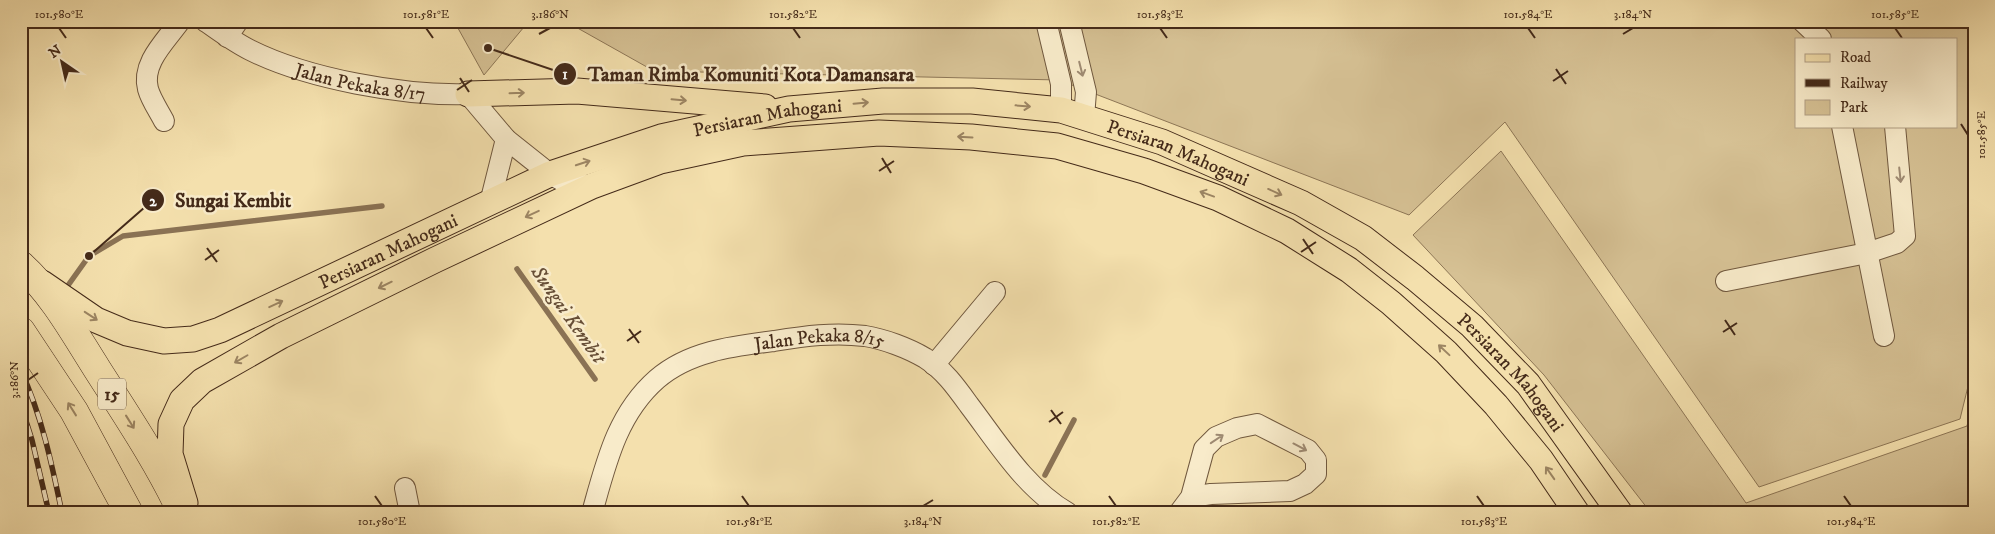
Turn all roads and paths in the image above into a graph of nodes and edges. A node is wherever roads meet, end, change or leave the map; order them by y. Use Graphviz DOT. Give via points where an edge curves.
graph roads {
  1 [pos="180,21"];
  2 [pos="205,21"];
  3 [pos="1046,21"];
  4 [pos="1069,21"];
  5 [pos="1802,21"];
  6 [pos="233,29"];
  7 [pos="1820,38"];
  8 [pos="468,94"];
  9 [pos="789,109"];
  10 [pos="1060,110"];
  11 [pos="1084,117"];
  12 [pos="164,121"];
  13 [pos="1842,128"];
  14 [pos="1895,128"];
  15 [pos="506,139"];
  16 [pos="550,174"];
  17 [pos="592,186"];
  18 [pos="490,203"];
  19 [pos="1867,253"];
  20 [pos="29,272"];
  21 [pos="1726,281"];
  22 [pos="995,292"];
  23 [pos="21,331"];
  24 [pos="1884,336"];
  25 [pos="934,365"];
  26 [pos="405,488"];
  27 [pos="1191,497"];
  28 [pos="130,513"];
  29 [pos="182,513"];
  30 [pos="188,513"];
  31 [pos="410,513"];
  32 [pos="592,513"];
  33 [pos="1068,513"];
  34 [pos="1178,513"];
  35 [pos="1578,513"];
  36 [pos="1620,513"];
  1 -- 12 [label="street" via="148,64 148,90"];
  2 -- 6 [label="street, Jalan Pekaka 8/17"];
  3 -- 10 [label="street" via="1061,84"];
  4 -- 11 [label="street, one-way" via="1086,92"];
  5 -- 7 [label="street"];
  6 -- 8 [label="street, Jalan Pekaka 8/17" via="250,50 294,68 406,90"];
  8 -- 9 [label="main road, one-way" via="577,91"];
  8 -- 15 [label="street"];
  9 -- 10 [label="main road, Persiaran Mahogani, one-way" via="883,101 972,102"];
  16 -- 9 [label="main road, Persiaran Mahogani, one-way" via="661,138"];
  10 -- 11 [label="main road, Persiaran Mahogani"];
  11 -- 36 [label="main road, Persiaran Mahogani, one-way" via="1162,142 1301,203 1363,238 1472,326 1528,384"];
  13 -- 19 [label="street"];
  14 -- 19 [label="street, one-way" via="1905,236 1897,243"];
  15 -- 16 [label="street"];
  15 -- 18 [label="street"];
  16 -- 17 [label="street" via="566,183"];
  16 -- 18 [label="main road, Persiaran Mahogani"];
  17 -- 30 [label="main road, Persiaran Mahogani, one-way" via="281,336 202,381 182,400 171,424 170,454"];
  35 -- 17 [label="main road, Persiaran Mahogani, one-way" via="1496,405 1446,352 1384,297 1349,270 1287,231 1218,198 1144,171 1057,146 971,137 879,133 743,143 660,161"];
  20 -- 18 [label="main road, Persiaran Mahogani, one-way" via="96,320 127,333 164,341 193,339 220,330"];
  19 -- 21 [label="street"];
  19 -- 24 [label="street"];
  20 -- 29 [label="highway, 15, one-way" via="59,310 149,452"];
  22 -- 25 [label="street"];
  28 -- 23 [label="highway, 15, one-way" via="74,411"];
  25 -- 32 [label="street, Jalan Pekaka 8/15" via="898,346 866,336 822,334 730,347 687,360 658,379 627,413 606,461"];
  25 -- 33 [label="street, Jalan Pekaka 8/15" via="947,375 1018,471 1050,503"];
  26 -- 31 [label="street"];
  27 -- 27 [label="street, one-way" via="1204,449 1216,437 1237,428 1257,424 1308,450 1316,460 1316,474 1306,484 1290,491"];
  27 -- 34 [label="street"];
}
